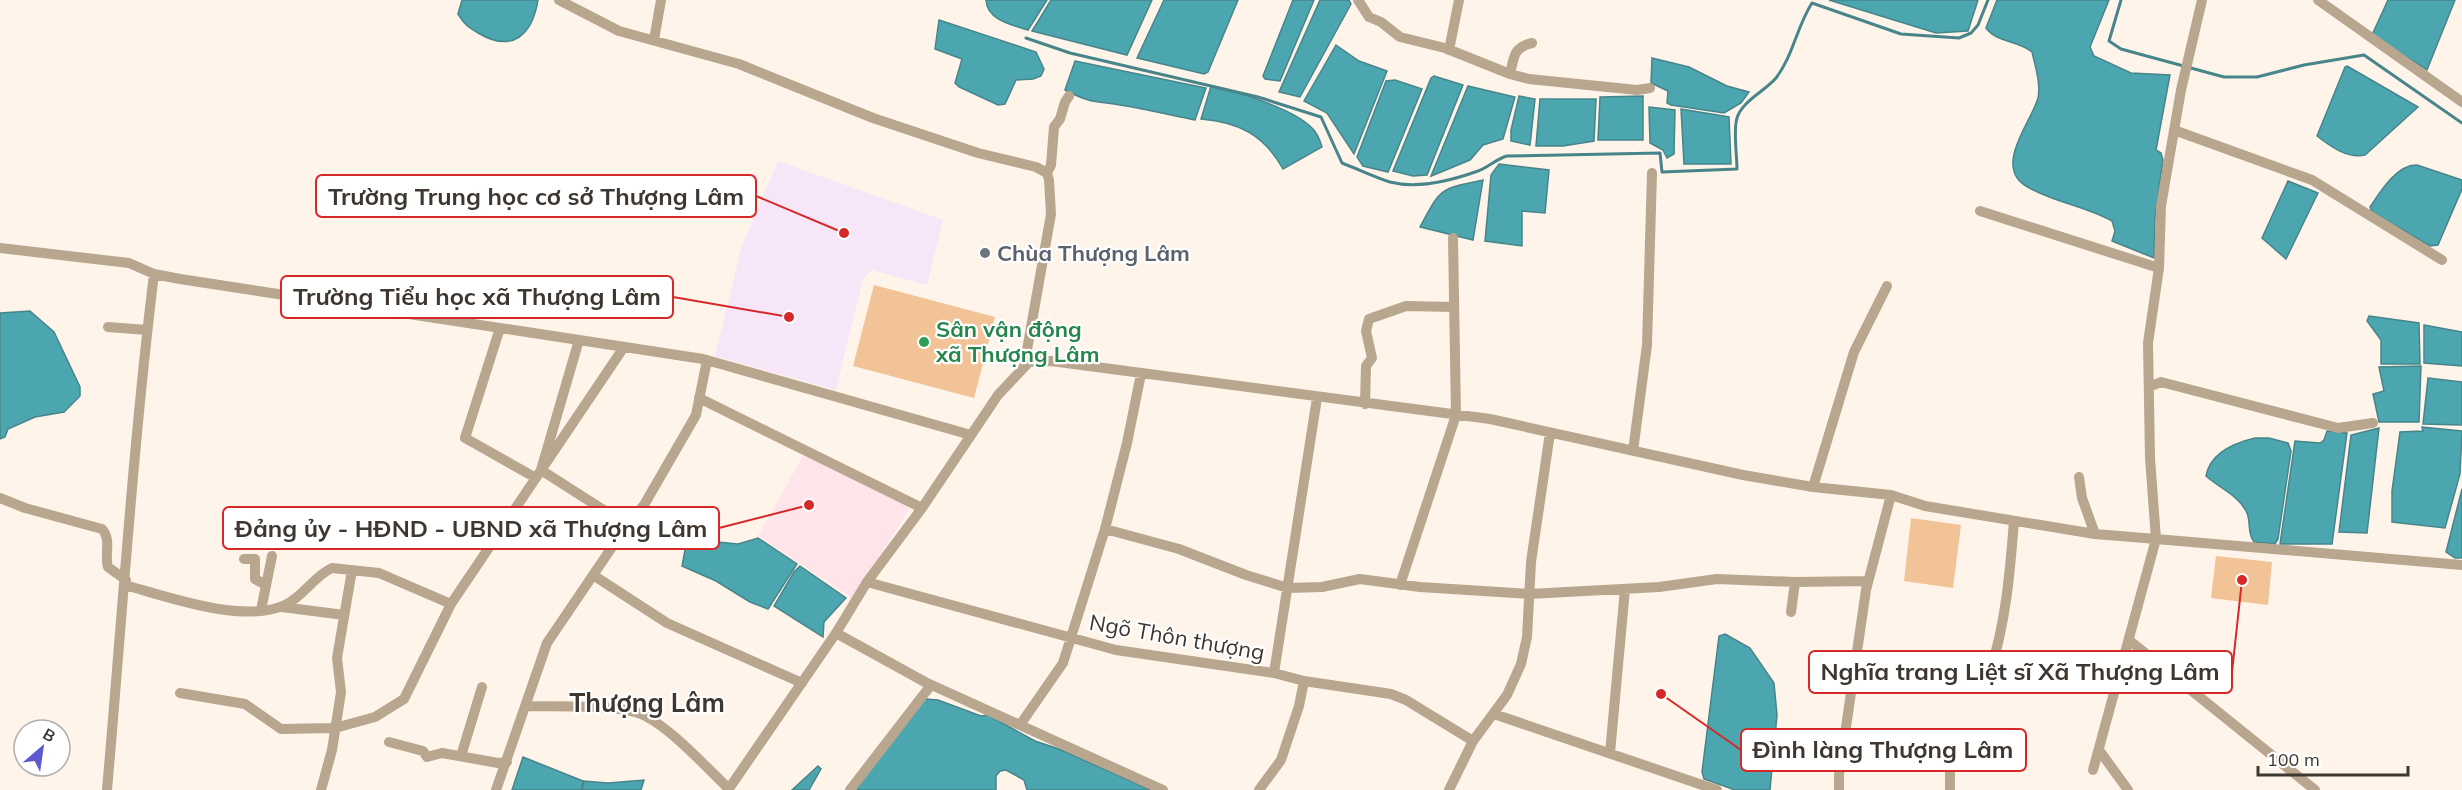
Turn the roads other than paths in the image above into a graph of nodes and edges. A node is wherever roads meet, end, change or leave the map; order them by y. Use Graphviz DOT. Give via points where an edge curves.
graph roads {
  1 [pos="559,0"];
  2 [pos="661,0"];
  3 [pos="1358,0"];
  4 [pos="1459,0"];
  5 [pos="2202,0"];
  6 [pos="2318,0"];
  7 [pos="654,40"];
  8 [pos="1532,43"];
  9 [pos="1449,50"];
  10 [pos="1510,75"];
  11 [pos="1650,88"];
  12 [pos="1069,96"];
  13 [pos="2462,102"];
  14 [pos="2174,130"];
  15 [pos="1047,173"];
  16 [pos="1653,173"];
  17 [pos="1980,211"];
  18 [pos="1453,238"];
  19 [pos="0,248"];
  20 [pos="2442,260"];
  21 [pos="2159,268"];
  22 [pos="153,274"];
  23 [pos="1887,286"];
  24 [pos="1454,306"];
  25 [pos="108,327"];
  26 [pos="500,328"];
  27 [pos="147,330"];
  28 [pos="579,340"];
  29 [pos="624,346"];
  30 [pos="707,360"];
  31 [pos="1024,368"];
  32 [pos="1141,374"];
  33 [pos="2149,387"];
  34 [pos="699,398"];
  35 [pos="1317,398"];
  36 [pos="1365,404"];
  37 [pos="1456,415"];
  38 [pos="2373,423"];
  39 [pos="1550,434"];
  40 [pos="971,435"];
  41 [pos="1633,451"];
  42 [pos="539,474"];
  43 [pos="2079,477"];
  44 [pos="1814,487"];
  45 [pos="1891,495"];
  46 [pos="0,498"];
  47 [pos="922,508"];
  48 [pos="2014,521"];
  49 [pos="627,525"];
  50 [pos="1105,529"];
  51 [pos="2094,534"];
  52 [pos="2157,538"];
  53 [pos="272,556"];
  54 [pos="244,559"];
  55 [pos="2462,565"];
  56 [pos="352,570"];
  57 [pos="593,575"];
  58 [pos="1869,581"];
  59 [pos="867,582"];
  60 [pos="1794,582"];
  61 [pos="126,583"];
  62 [pos="266,585"];
  63 [pos="1400,585"];
  64 [pos="1288,588"];
  65 [pos="1625,589"];
  66 [pos="1529,594"];
  67 [pos="451,604"];
  68 [pos="282,607"];
  69 [pos="261,610"];
  70 [pos="1791,612"];
  71 [pos="344,615"];
  72 [pos="836,633"];
  73 [pos="1070,637"];
  74 [pos="2130,641"];
  75 [pos="1990,672"];
  76 [pos="1274,674"];
  77 [pos="1304,681"];
  78 [pos="802,682"];
  79 [pos="932,685"];
  80 [pos="482,687"];
  81 [pos="180,693"];
  82 [pos="526,706"];
  83 [pos="1494,714"];
  84 [pos="1020,725"];
  85 [pos="335,728"];
  86 [pos="1473,741"];
  87 [pos="389,742"];
  88 [pos="2099,750"];
  89 [pos="1610,753"];
  90 [pos="461,756"];
  91 [pos="507,762"];
  92 [pos="1950,769"];
  93 [pos="2093,770"];
  94 [pos="729,789"];
  95 [pos="107,790"];
  96 [pos="321,790"];
  97 [pos="496,790"];
  98 [pos="850,790"];
  99 [pos="1164,790"];
  100 [pos="1259,790"];
  101 [pos="1449,790"];
  102 [pos="1714,790"];
  103 [pos="1839,790"];
  104 [pos="1950,790"];
  105 [pos="2128,790"];
  106 [pos="2315,790"];
  1 -- 7 [label="street" via="619,31"];
  2 -- 7 [label="street"];
  3 -- 9 [label="street" via="1369,17 1400,37"];
  4 -- 9 [label="street"];
  5 -- 14 [label="street"];
  6 -- 13 [label="street"];
  7 -- 15 [label="street" via="739,64 873,117"];
  8 -- 10 [label="street" via="1521,45 1515,53"];
  9 -- 10 [label="street"];
  10 -- 11 [label="street" via="1637,90"];
  12 -- 15 [label="street" via="1054,126"];
  14 -- 20 [label="street" via="2312,180"];
  14 -- 21 [label="street" via="2161,206"];
  15 -- 31 [label="street" via="1051,214"];
  16 -- 41 [label="street" via="1647,345"];
  17 -- 21 [label="street"];
  18 -- 24 [label="street"];
  19 -- 22 [label="street" via="129,263"];
  21 -- 33 [label="street" via="2148,343"];
  22 -- 26 [label="street"];
  22 -- 27 [label="street"];
  23 -- 44 [label="street" via="1854,352"];
  24 -- 36 [label="street" via="1406,306 1369,319 1366,331 1372,358 1366,366"];
  24 -- 37 [label="street"];
  25 -- 27 [label="street"];
  26 -- 28 [label="street"];
  26 -- 42 [label="street" via="465,438"];
  27 -- 61 [label="street" via="138,400"];
  28 -- 29 [label="street"];
  28 -- 42 [label="street"];
  29 -- 30 [label="street"];
  29 -- 42 [label="street"];
  30 -- 34 [label="street"];
  30 -- 40 [label="street"];
  31 -- 32 [label="street" via="1029,362 1051,362"];
  31 -- 40 [label="street" via="998,396"];
  32 -- 35 [label="street"];
  32 -- 50 [label="street"];
  33 -- 38 [label="street" via="2161,382 2338,428"];
  33 -- 52 [label="street"];
  34 -- 47 [label="street"];
  34 -- 49 [label="street" via="696,415 644,505"];
  35 -- 36 [label="street"];
  35 -- 64 [label="street"];
  36 -- 37 [label="street"];
  37 -- 39 [label="street"];
  37 -- 63 [label="street"];
  39 -- 41 [label="street"];
  39 -- 66 [label="street"];
  40 -- 47 [label="street"];
  41 -- 44 [label="street"];
  42 -- 49 [label="street"];
  42 -- 67 [label="street"];
  43 -- 51 [label="street"];
  44 -- 45 [label="street"];
  45 -- 48 [label="street" via="1925,506"];
  45 -- 58 [label="street"];
  46 -- 61 [label="street" via="102,530 107,539 108,567"];
  47 -- 59 [label="street"];
  48 -- 51 [label="street"];
  48 -- 75 [label="street" via="2009,591"];
  49 -- 57 [label="street"];
  50 -- 64 [label="street" via="1179,549"];
  50 -- 73 [label="street"];
  51 -- 52 [label="street"];
  52 -- 55 [label="street"];
  52 -- 74 [label="street"];
  53 -- 62 [label="street"];
  54 -- 62 [label="street" via="255,560 255,579"];
  56 -- 67 [label="street" via="379,573"];
  56 -- 68 [label="street" via="327,570"];
  56 -- 71 [label="street"];
  57 -- 78 [label="street" via="667,623"];
  57 -- 82 [label="street" via="547,643"];
  58 -- 60 [label="street"];
  58 -- 103 [label="street"];
  59 -- 72 [label="street"];
  59 -- 73 [label="street, Ngõ Thôn thượng"];
  60 -- 65 [label="street" via="1717,579"];
  60 -- 70 [label="street"];
  61 -- 69 [label="street" via="221,611"];
  61 -- 95 [label="street"];
  62 -- 69 [label="street"];
  63 -- 64 [label="street" via="1360,579 1322,587"];
  63 -- 66 [label="street"];
  64 -- 76 [label="street"];
  65 -- 66 [label="street"];
  65 -- 89 [label="street"];
  66 -- 83 [label="street" via="1521,664"];
  67 -- 85 [label="street" via="404,699 375,717"];
  68 -- 69 [label="street"];
  68 -- 71 [label="street"];
  71 -- 85 [label="street" via="337,658 341,692"];
  72 -- 78 [label="street"];
  72 -- 79 [label="street"];
  73 -- 76 [label="street, Ngõ Thôn thượng" via="1116,650"];
  73 -- 84 [label="street" via="1064,663"];
  74 -- 88 [label="street"];
  74 -- 106 [label="street"];
  76 -- 77 [label="street, Ngõ Thôn thượng"];
  77 -- 86 [label="street, Ngõ Thôn thượng" via="1391,694"];
  77 -- 100 [label="street" via="1281,760"];
  78 -- 94 [label="street"];
  79 -- 84 [label="street"];
  79 -- 98 [label="street"];
  80 -- 90 [label="street"];
  81 -- 85 [label="street" via="245,704 281,729"];
  82 -- 91 [label="street"];
  82 -- 94 [label="street" via="639,713 656,722"];
  83 -- 86 [label="street"];
  83 -- 89 [label="street"];
  84 -- 99 [label="street"];
  85 -- 96 [label="street"];
  86 -- 101 [label="street"];
  87 -- 90 [label="street" via="423,751 427,757 442,753"];
  88 -- 93 [label="street"];
  88 -- 105 [label="street"];
  89 -- 102 [label="street"];
  90 -- 91 [label="street"];
  91 -- 97 [label="street"];
  92 -- 104 [label="street"];
}
